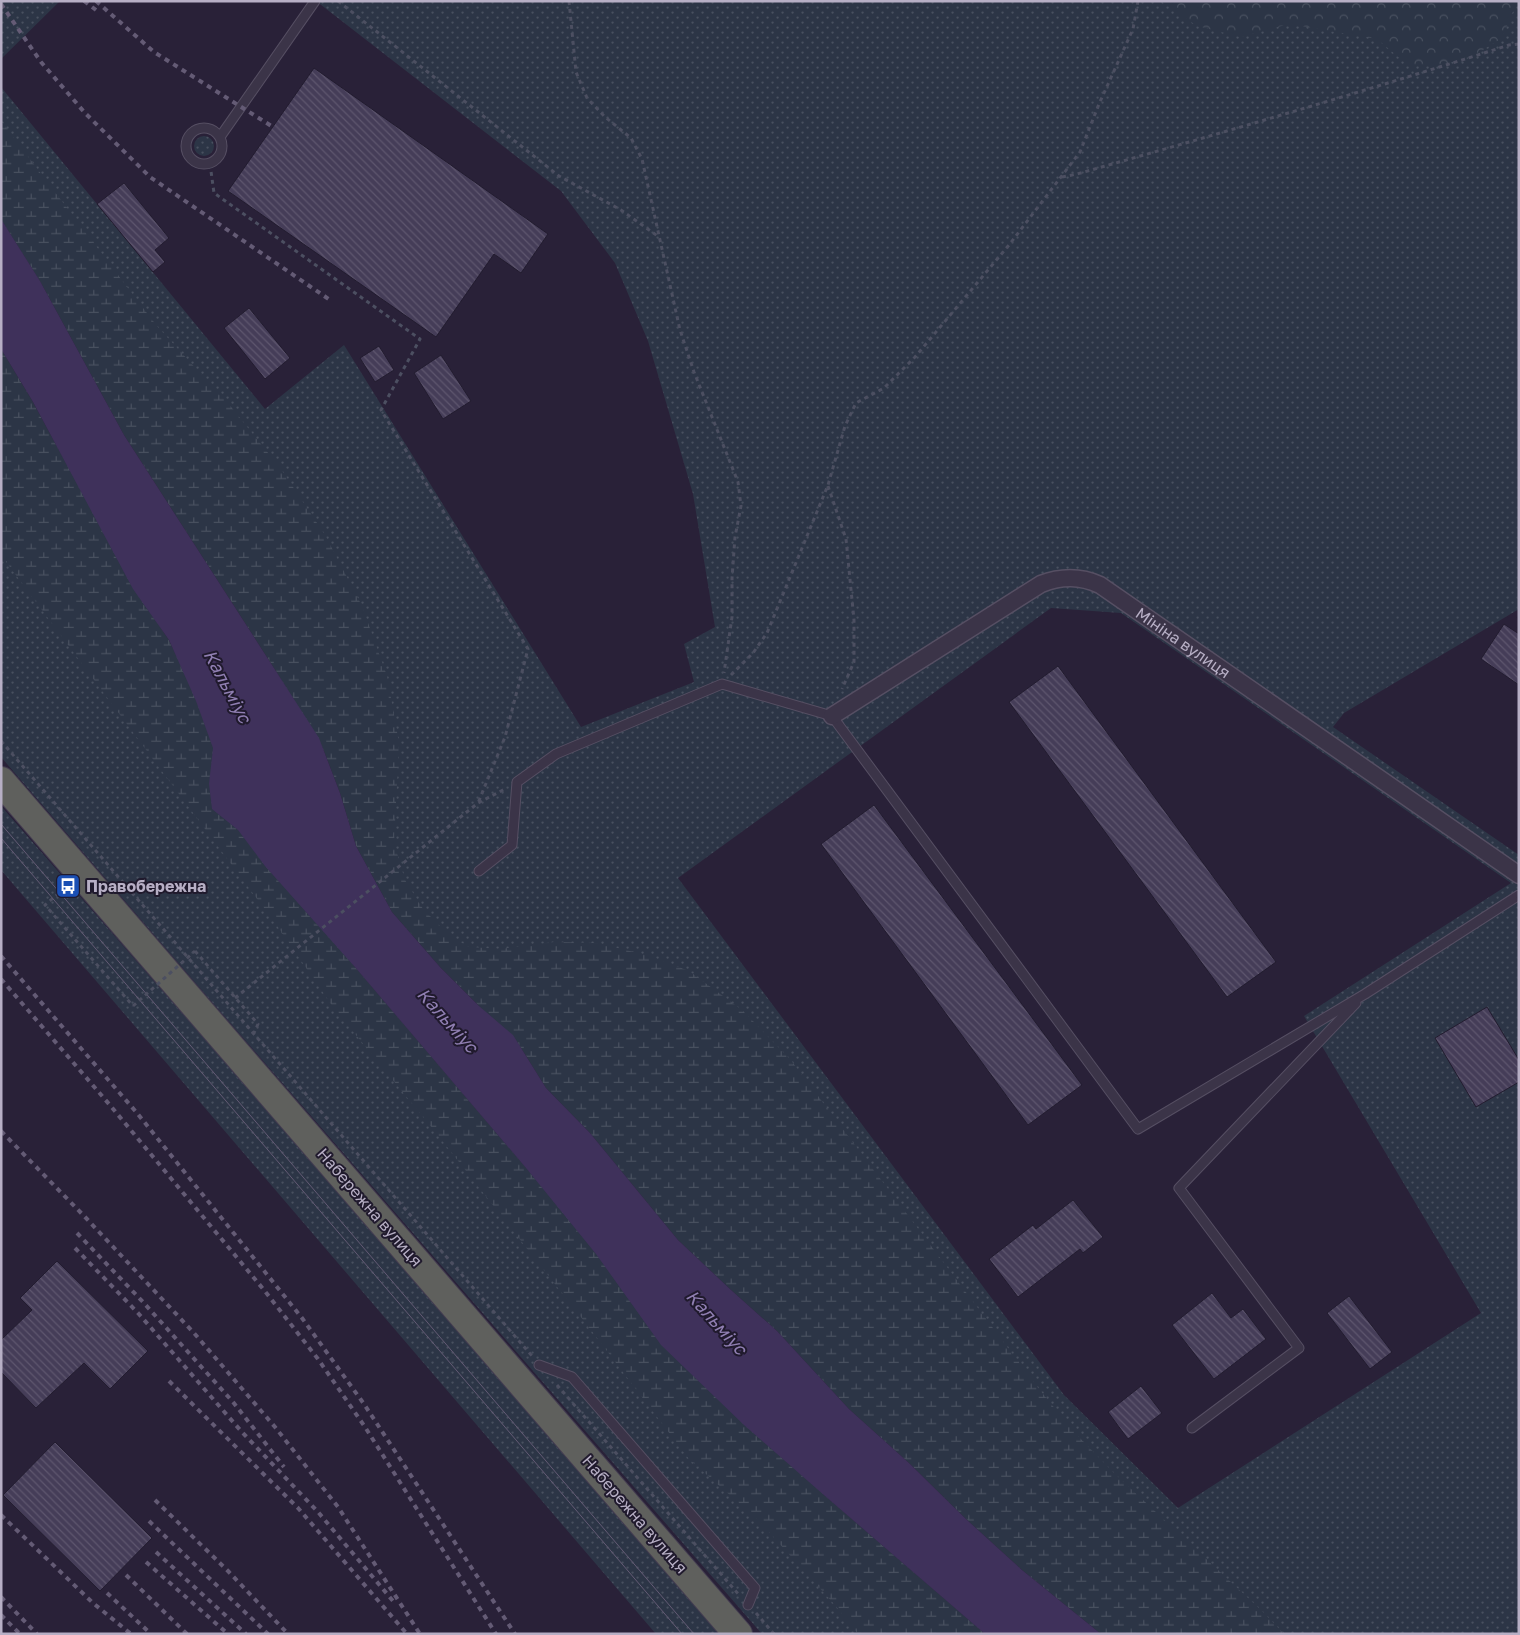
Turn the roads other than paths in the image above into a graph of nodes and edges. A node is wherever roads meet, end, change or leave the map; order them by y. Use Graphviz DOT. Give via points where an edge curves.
graph roads {
  1 [pos="315,1"];
  2 [pos="220,137"];
  3 [pos="832,716"];
  4 [pos="1,781"];
  5 [pos="479,871"];
  6 [pos="1519,874"];
  7 [pos="1519,895"];
  8 [pos="1365,994"];
  9 [pos="539,1365"];
  10 [pos="1192,1428"];
  11 [pos="748,1605"];
  12 [pos="738,1634"];
  1 -- 2 [label="lane"];
  2 -- 2 [label="lane" via="220,156 210,164 204,165 188,155 186,143 192,132 210,129"];
  3 -- 5 [label="lane" via="722,684 556,754 517,782 512,845"];
  3 -- 6 [label="street, Мініна вулиця" via="1041,584 1061,578 1081,578 1100,586"];
  3 -- 8 [label="lane" via="1138,1129"];
  4 -- 12 [label="highway, Набережна вулиця"];
  7 -- 8 [label="lane"];
  8 -- 10 [label="lane" via="1179,1188 1299,1348"];
  9 -- 11 [label="lane" via="572,1377 755,1588"];
}
